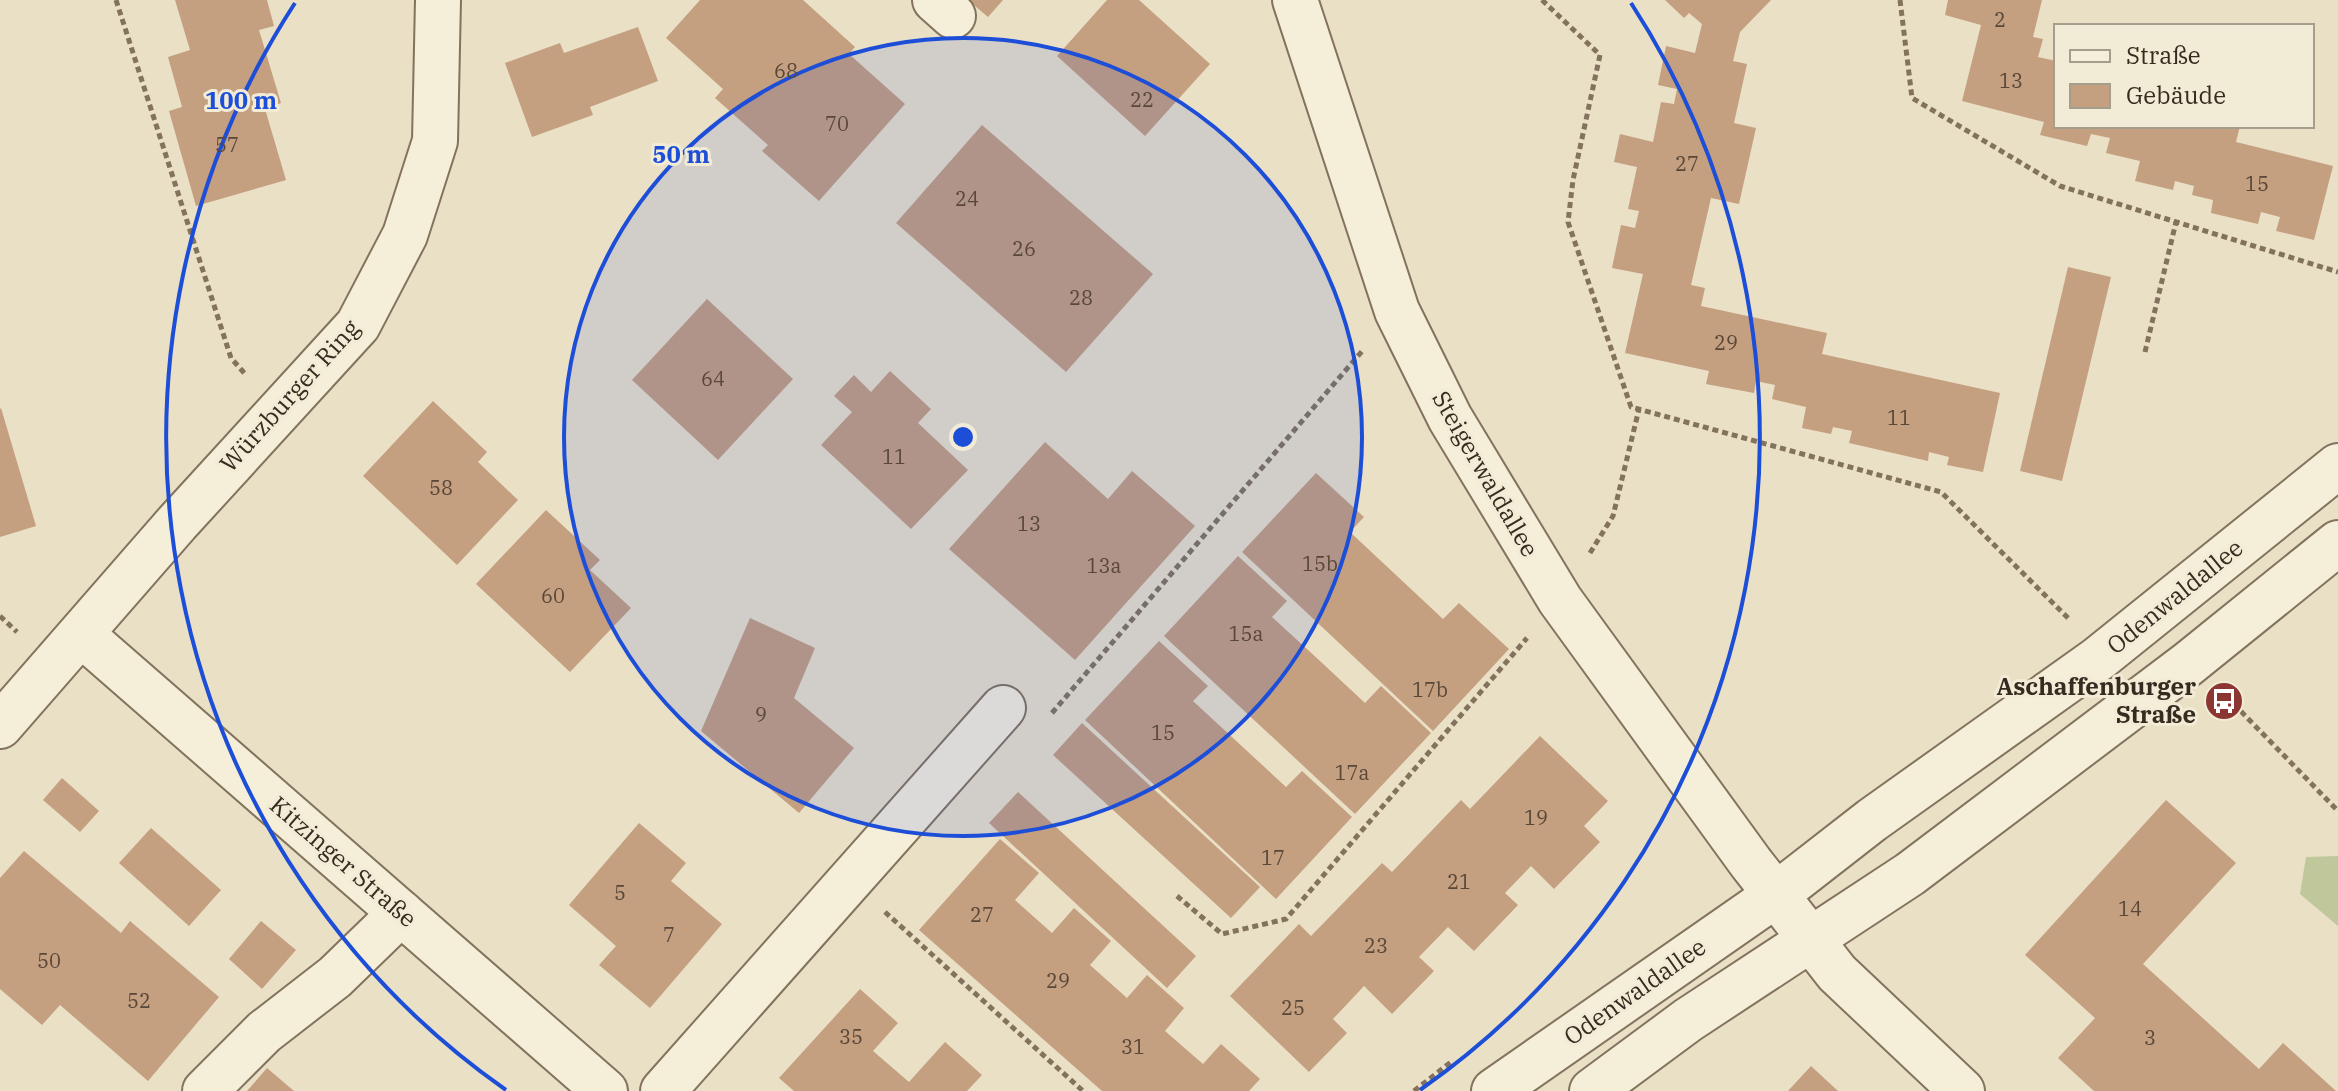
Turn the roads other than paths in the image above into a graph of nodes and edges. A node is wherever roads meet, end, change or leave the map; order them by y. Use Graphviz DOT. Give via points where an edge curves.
graph roads {
  1 [pos="438,0"];
  2 [pos="1295,0"];
  3 [pos="2338,466"];
  4 [pos="2338,543"];
  5 [pos="81,634"];
  6 [pos="1003,708"];
  7 [pos="0,726"];
  8 [pos="1777,894"];
  9 [pos="401,913"];
  10 [pos="1812,940"];
  11 [pos="205,1091"];
  12 [pos="605,1091"];
  13 [pos="663,1091"];
  14 [pos="1494,1091"];
  15 [pos="1592,1091"];
  16 [pos="1962,1091"];
  1 -- 5 [label="street, Würzburger Ring" via="435,141 405,235 358,325"];
  2 -- 8 [label="street, Steigerwaldallee" via="1397,311 1450,418 1560,600"];
  3 -- 8 [label="street, Odenwaldallee" via="2098,659"];
  4 -- 10 [label="street" via="2011,798"];
  5 -- 7 [label="street, Würzburger Ring"];
  5 -- 9 [label="street, Kitzinger Straße"];
  6 -- 13 [label="street"];
  8 -- 10 [label="street"];
  8 -- 14 [label="street, Odenwaldallee"];
  9 -- 11 [label="street" via="335,977 264,1032"];
  9 -- 12 [label="street, Kitzinger Straße"];
  10 -- 15 [label="street" via="1688,1020"];
  10 -- 16 [label="street" via="1837,973"];
}
